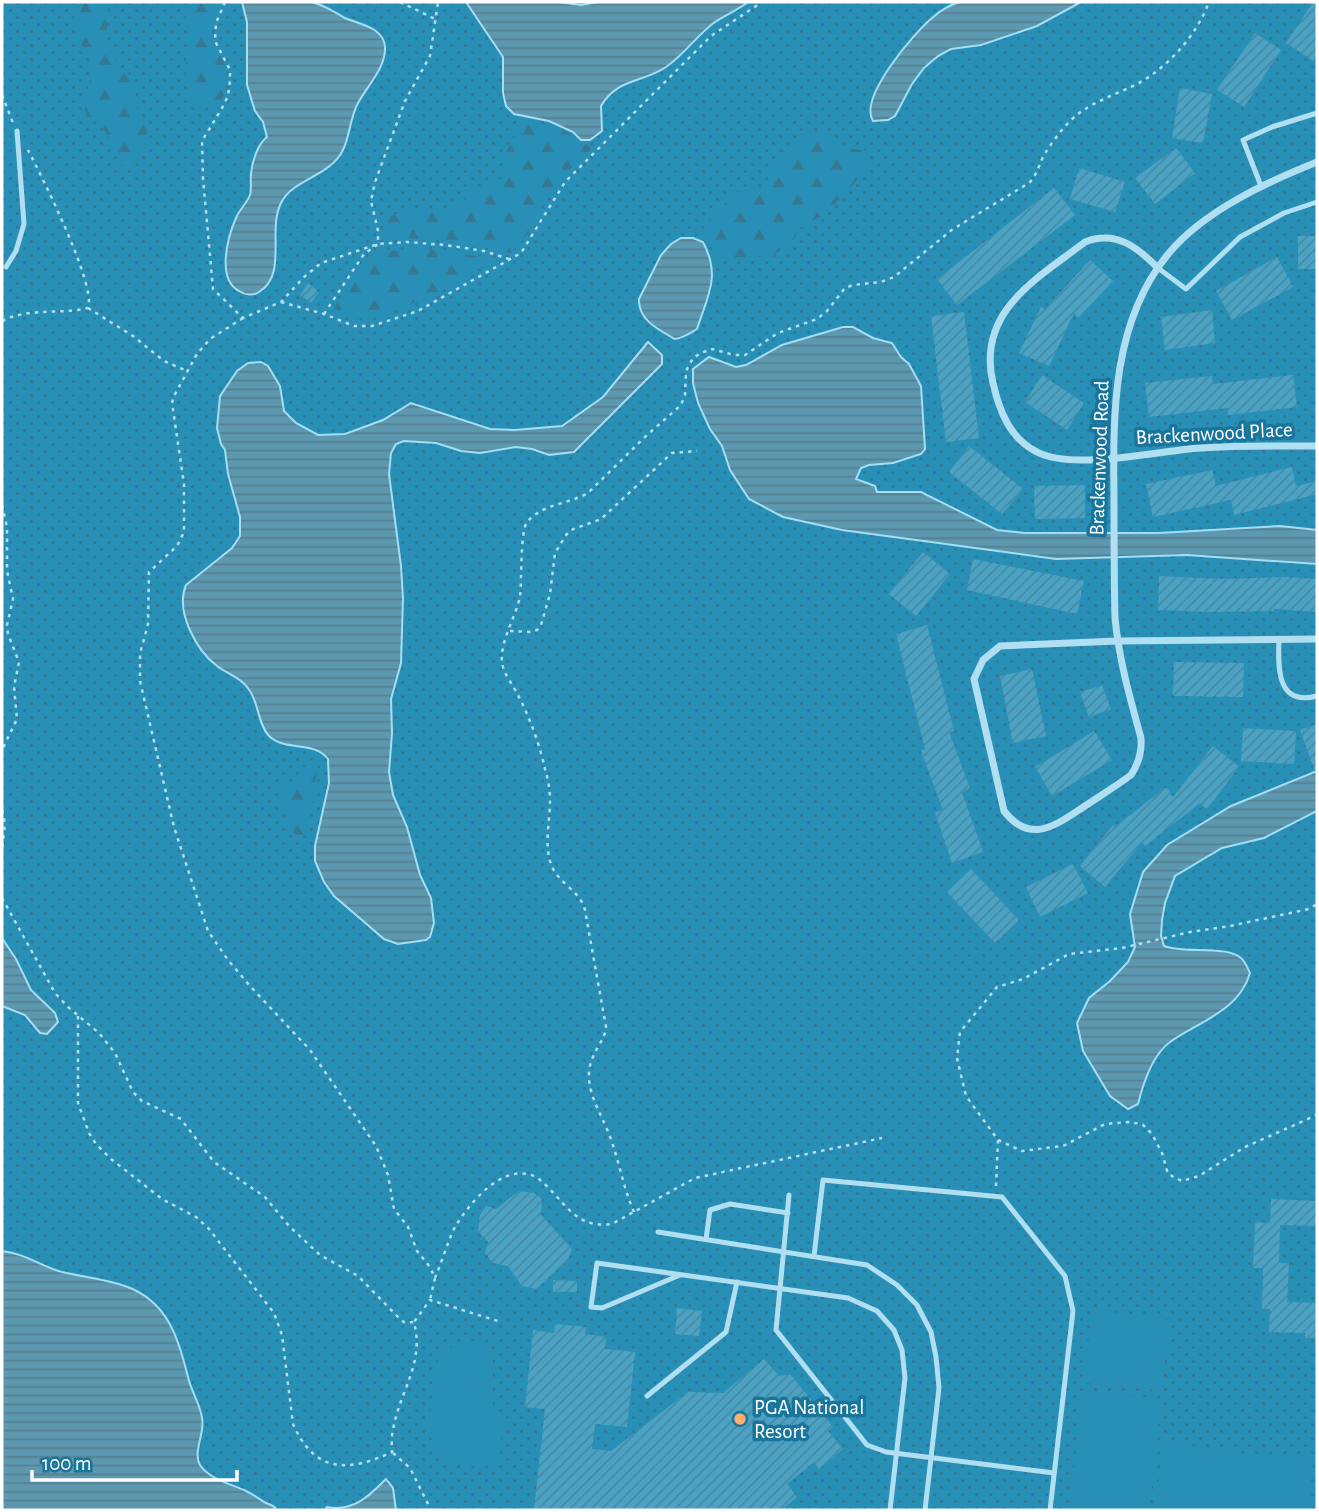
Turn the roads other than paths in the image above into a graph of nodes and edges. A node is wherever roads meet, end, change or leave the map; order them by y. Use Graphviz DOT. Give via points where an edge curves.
graph roads {
  1 [pos="1317,113"];
  2 [pos="17,131"];
  3 [pos="1317,162"];
  4 [pos="1261,186"];
  5 [pos="1317,202"];
  6 [pos="6,267"];
  7 [pos="1158,268"];
  8 [pos="1317,446"];
  9 [pos="1114,457"];
  10 [pos="1279,639"];
  11 [pos="1317,639"];
  12 [pos="1117,641"];
  13 [pos="1317,696"];
  14 [pos="789,1195"];
  15 [pos="788,1213"];
  16 [pos="658,1232"];
  17 [pos="706,1239"];
  18 [pos="784,1251"];
  19 [pos="814,1256"];
  20 [pos="680,1275"];
  21 [pos="737,1282"];
  22 [pos="780,1288"];
  23 [pos="647,1396"];
  24 [pos="896,1453"];
  25 [pos="931,1458"];
  26 [pos="1054,1473"];
  27 [pos="890,1510"];
  28 [pos="925,1510"];
  29 [pos="1050,1510"];
  1 -- 4 [label="lane" via="1243,140"];
  2 -- 6 [label="lane" via="24,224"];
  3 -- 4 [label="street, Brackenwood Road"];
  4 -- 7 [label="street, Brackenwood Road" via="1189,234"];
  5 -- 7 [label="lane" via="1284,213 1240,237 1186,289"];
  7 -- 9 [label="street, Brackenwood Road" via="1133,317 1123,349"];
  7 -- 9 [label="street, Brackenwood Place" via="1125,241 1105,237 1085,242 1018,293 1000,321 993,343 990,366 996,398 1010,429 1023,443 1058,460"];
  8 -- 9 [label="street, Brackenwood Place" via="1201,447"];
  9 -- 12 [label="street, Brackenwood Road"];
  10 -- 11 [label="street"];
  10 -- 12 [label="street"];
  10 -- 13 [label="lane" via="1281,683 1298,696"];
  12 -- 12 [label="street" via="1141,738 1136,767 1131,775 1056,825 1037,830 1018,825 1004,811 974,680 978,669 1000,646"];
  14 -- 15 [label="lane"];
  15 -- 17 [label="lane" via="730,1204 710,1210"];
  15 -- 18 [label="lane"];
  16 -- 17 [label="lane"];
  17 -- 18 [label="lane"];
  18 -- 19 [label="lane"];
  18 -- 22 [label="lane"];
  19 -- 25 [label="lane" via="867,1265 917,1305 931,1332 939,1388"];
  19 -- 26 [label="lane" via="823,1180 1002,1197 1065,1276 1073,1311"];
  20 -- 20 [label="lane" via="597,1263 591,1307 602,1308"];
  20 -- 21 [label="lane"];
  21 -- 22 [label="lane"];
  21 -- 23 [label="lane" via="726,1332"];
  22 -- 24 [label="lane" via="776,1330 867,1444"];
  22 -- 24 [label="lane" via="848,1298 877,1311 894,1330 905,1378"];
  24 -- 25 [label="lane"];
  24 -- 27 [label="lane"];
  25 -- 26 [label="lane"];
  25 -- 28 [label="lane"];
  26 -- 29 [label="lane"];
}
